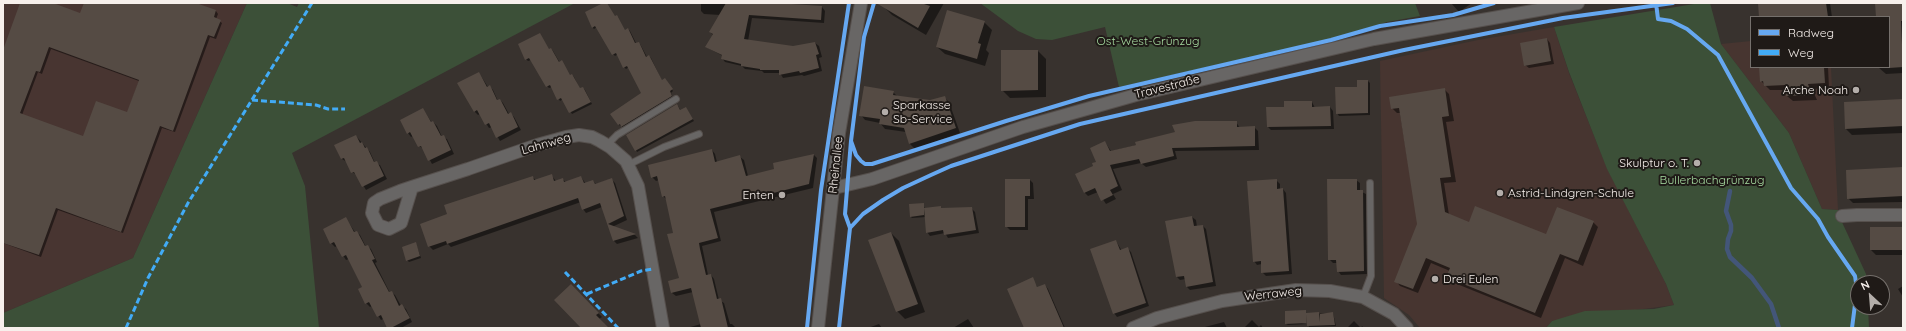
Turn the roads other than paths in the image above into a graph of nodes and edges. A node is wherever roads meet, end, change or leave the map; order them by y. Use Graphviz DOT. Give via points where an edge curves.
graph roads {
  1 [pos="861,3"];
  2 [pos="1578,3"];
  3 [pos="676,99"];
  4 [pos="699,134"];
  5 [pos="607,145"];
  6 [pos="628,166"];
  7 [pos="1370,184"];
  8 [pos="412,188"];
  9 [pos="834,188"];
  10 [pos="1903,215"];
  11 [pos="1842,216"];
  12 [pos="1363,297"];
  13 [pos="663,328"];
  14 [pos="818,328"];
  15 [pos="1133,328"];
  16 [pos="1407,328"];
  1 -- 9 [label="street, Rheinallee" via="839,133"];
  2 -- 9 [label="street, Travestraße" via="1374,38 1143,93 1023,127 872,179"];
  3 -- 5 [label="lane" via="617,135"];
  4 -- 6 [label="lane" via="664,147"];
  5 -- 6 [label="street, Lahnweg" via="620,155"];
  5 -- 8 [label="street, Lahnweg" via="592,137 566,137"];
  6 -- 13 [label="street, Lahnweg" via="638,186"];
  7 -- 12 [label="lane" via="1371,276"];
  9 -- 14 [label="street, Rheinallee"];
  10 -- 11 [label="street"];
  12 -- 15 [label="street, Werraweg" via="1330,291 1275,292 1222,301"];
  12 -- 16 [label="street, Werraweg" via="1394,314"];
}
